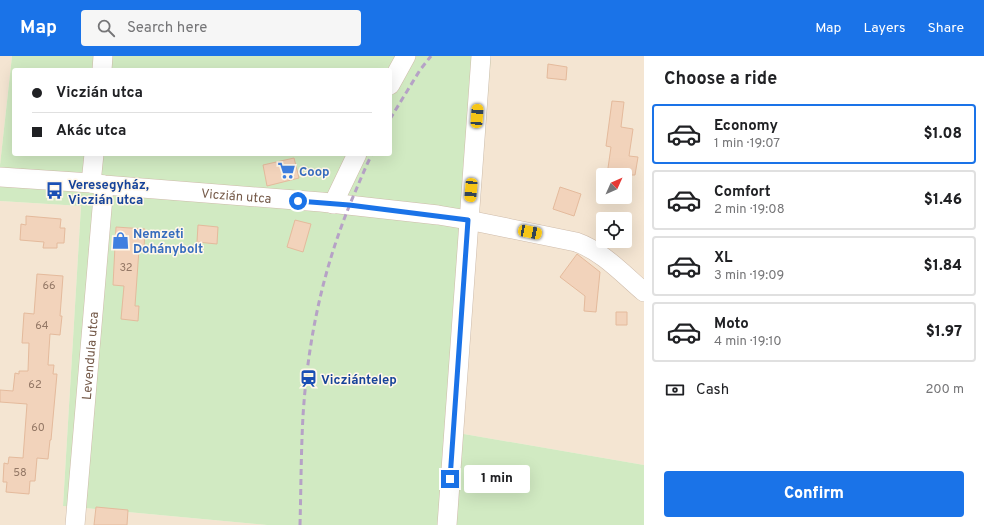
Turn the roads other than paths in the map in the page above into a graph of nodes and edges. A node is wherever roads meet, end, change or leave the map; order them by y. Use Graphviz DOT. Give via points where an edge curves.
graph roads {
  1 [pos="103,56"];
  2 [pos="406,56"];
  3 [pos="481,56"];
  4 [pos="102,68"];
  5 [pos="392,81"];
  6 [pos="94,156"];
  7 [pos="355,156"];
  8 [pos="0,177"];
  9 [pos="98,184"];
  10 [pos="333,204"];
  11 [pos="468,220"];
  12 [pos="644,292"];
  13 [pos="75,525"];
  14 [pos="447,525"];
  1 -- 4 [label="street"];
  2 -- 5 [label="street"];
  3 -- 11 [label="street"];
  6 -- 9 [label="street, Levendula utca"];
  7 -- 10 [label="street"];
  8 -- 9 [label="street, Viczián utca"];
  9 -- 10 [label="street, Viczián utca"];
  9 -- 13 [label="street, Levendula utca"];
  10 -- 11 [label="street, Viczián utca"];
  11 -- 12 [label="street, Viczián utca" via="585,245 598,252"];
  11 -- 14 [label="street"];
}
